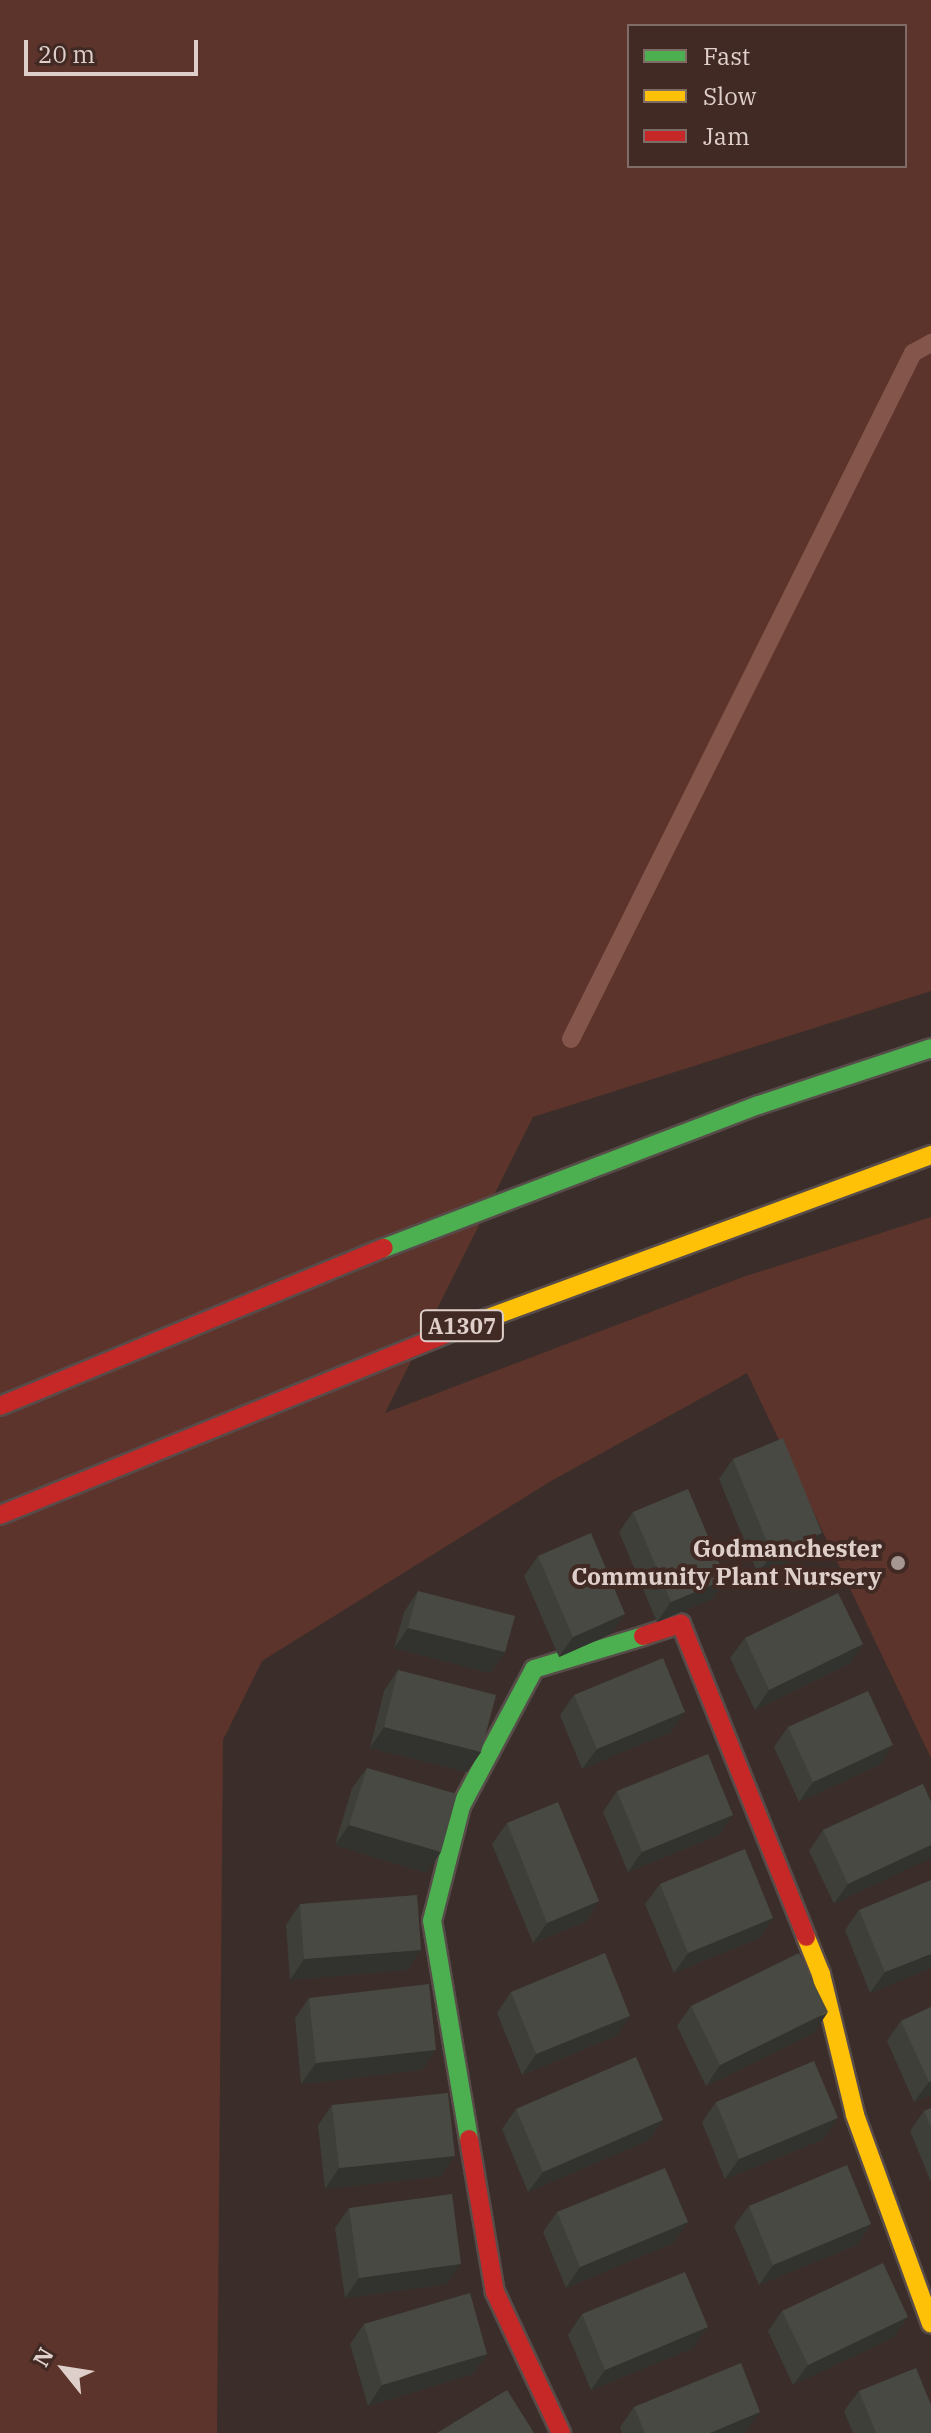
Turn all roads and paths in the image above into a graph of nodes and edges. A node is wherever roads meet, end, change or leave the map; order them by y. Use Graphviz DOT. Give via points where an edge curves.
graph roads {
  1 [pos="931,1048"];
  2 [pos="931,1155"];
  3 [pos="0,1406"];
  4 [pos="0,1515"];
  5 [pos="931,2324"];
  6 [pos="561,2433"];
  1 -- 3 [label="main road" via="759,1105 331,1268"];
  2 -- 4 [label="main road, A1307" via="799,1199 370,1361"];
  5 -- 6 [label="main road" via="855,2115 821,1974 681,1624 534,1669 461,1806 432,1921 495,2292"];
}
